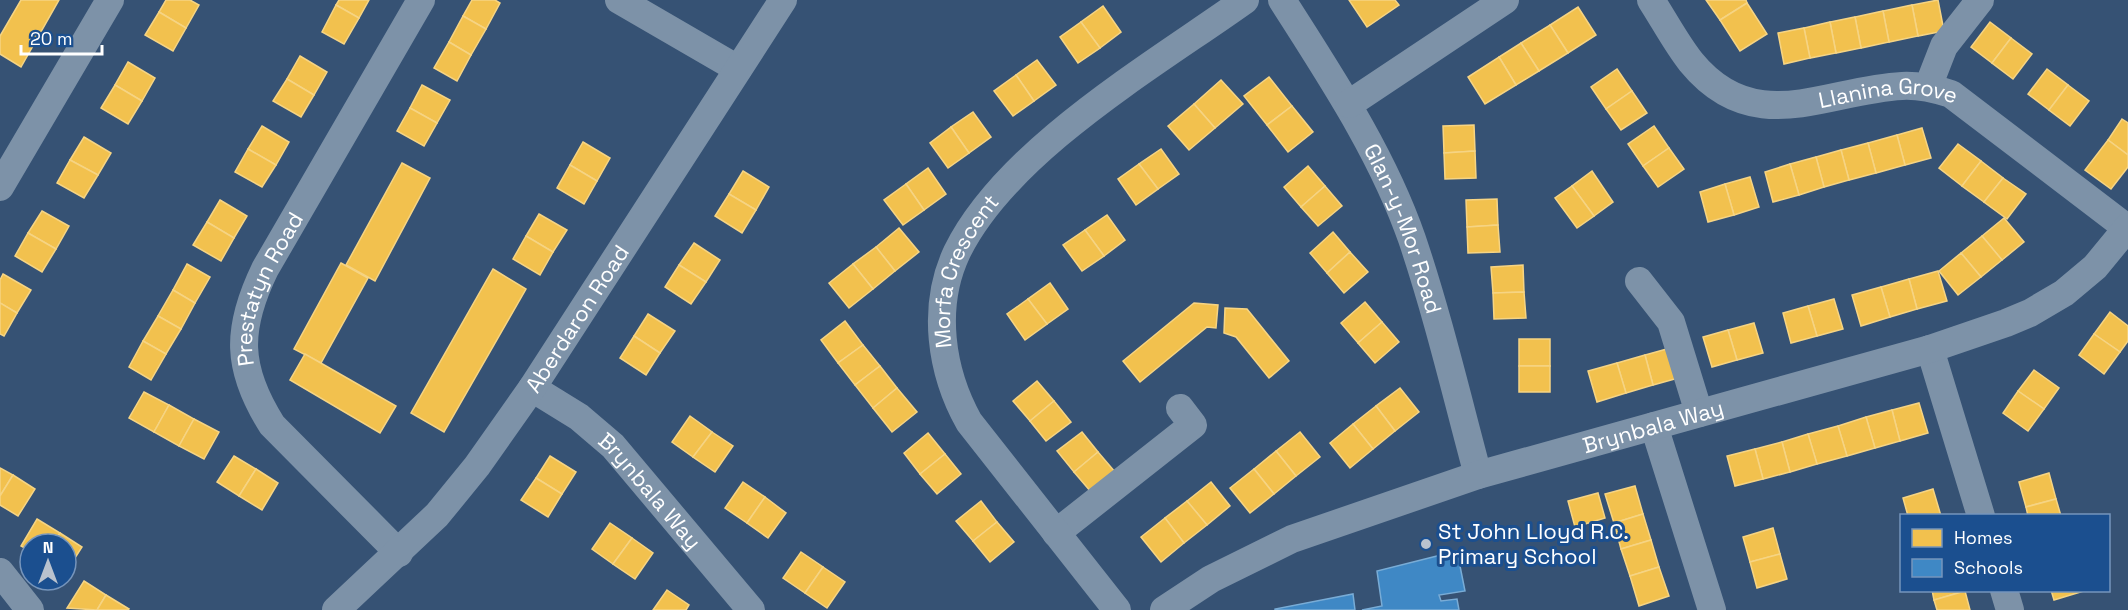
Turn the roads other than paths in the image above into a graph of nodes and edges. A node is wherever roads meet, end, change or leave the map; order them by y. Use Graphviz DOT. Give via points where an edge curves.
graph roads {
  1 [pos="110,0"];
  2 [pos="421,0"];
  3 [pos="619,0"];
  4 [pos="783,0"];
  5 [pos="1245,0"];
  6 [pos="1282,0"];
  7 [pos="1505,0"];
  8 [pos="1651,0"];
  9 [pos="1980,0"];
  10 [pos="738,69"];
  11 [pos="1928,87"];
  12 [pos="1349,104"];
  13 [pos="0,187"];
  14 [pos="2128,228"];
  15 [pos="1640,281"];
  16 [pos="1930,349"];
  17 [pos="532,388"];
  18 [pos="1180,408"];
  19 [pos="1699,413"];
  20 [pos="1654,426"];
  21 [pos="1478,476"];
  22 [pos="1980,514"];
  23 [pos="1056,533"];
  24 [pos="399,553"];
  25 [pos="0,572"];
  26 [pos="2004,592"];
  27 [pos="30,610"];
  28 [pos="336,610"];
  29 [pos="752,610"];
  30 [pos="1117,610"];
  31 [pos="1164,610"];
  32 [pos="1712,610"];
  33 [pos="2010,610"];
  1 -- 13 [label="street"];
  2 -- 24 [label="street, Prestatyn Road" via="265,269 252,297 243,341 250,383 272,425"];
  3 -- 10 [label="street"];
  4 -- 10 [label="street, Aberdaron Road"];
  5 -- 23 [label="street, Morfa Crescent" via="1048,143 996,196 975,224 947,281 943,344 948,378 969,422"];
  6 -- 12 [label="street, Glan-y-Mor Road"];
  7 -- 12 [label="street"];
  8 -- 11 [label="street, Llanina Grove" via="1691,62 1710,80 1755,103 1785,106 1877,89"];
  9 -- 11 [label="street" via="1944,46"];
  10 -- 17 [label="street, Aberdaron Road"];
  11 -- 14 [label="street, Llanina Grove" via="1951,94 1975,110"];
  12 -- 21 [label="street, Glan-y-Mor Road" via="1411,238"];
  14 -- 16 [label="street, Brynbala Way" via="2094,267 2064,293 2030,313"];
  15 -- 19 [label="street" via="1671,322"];
  16 -- 19 [label="street, Brynbala Way"];
  16 -- 22 [label="street"];
  17 -- 24 [label="street, Aberdaron Road" via="477,466"];
  17 -- 29 [label="street, Brynbala Way" via="579,417 614,446"];
  18 -- 23 [label="street" via="1193,425"];
  19 -- 20 [label="street, Brynbala Way"];
  20 -- 21 [label="street, Brynbala Way"];
  20 -- 32 [label="street"];
  21 -- 31 [label="street, Brynbala Way" via="1292,539 1211,579"];
  23 -- 30 [label="street, Morfa Crescent"];
  24 -- 28 [label="street, Aberdaron Road"];
  25 -- 27 [label="street"];
  26 -- 33 [label="street"];
}
